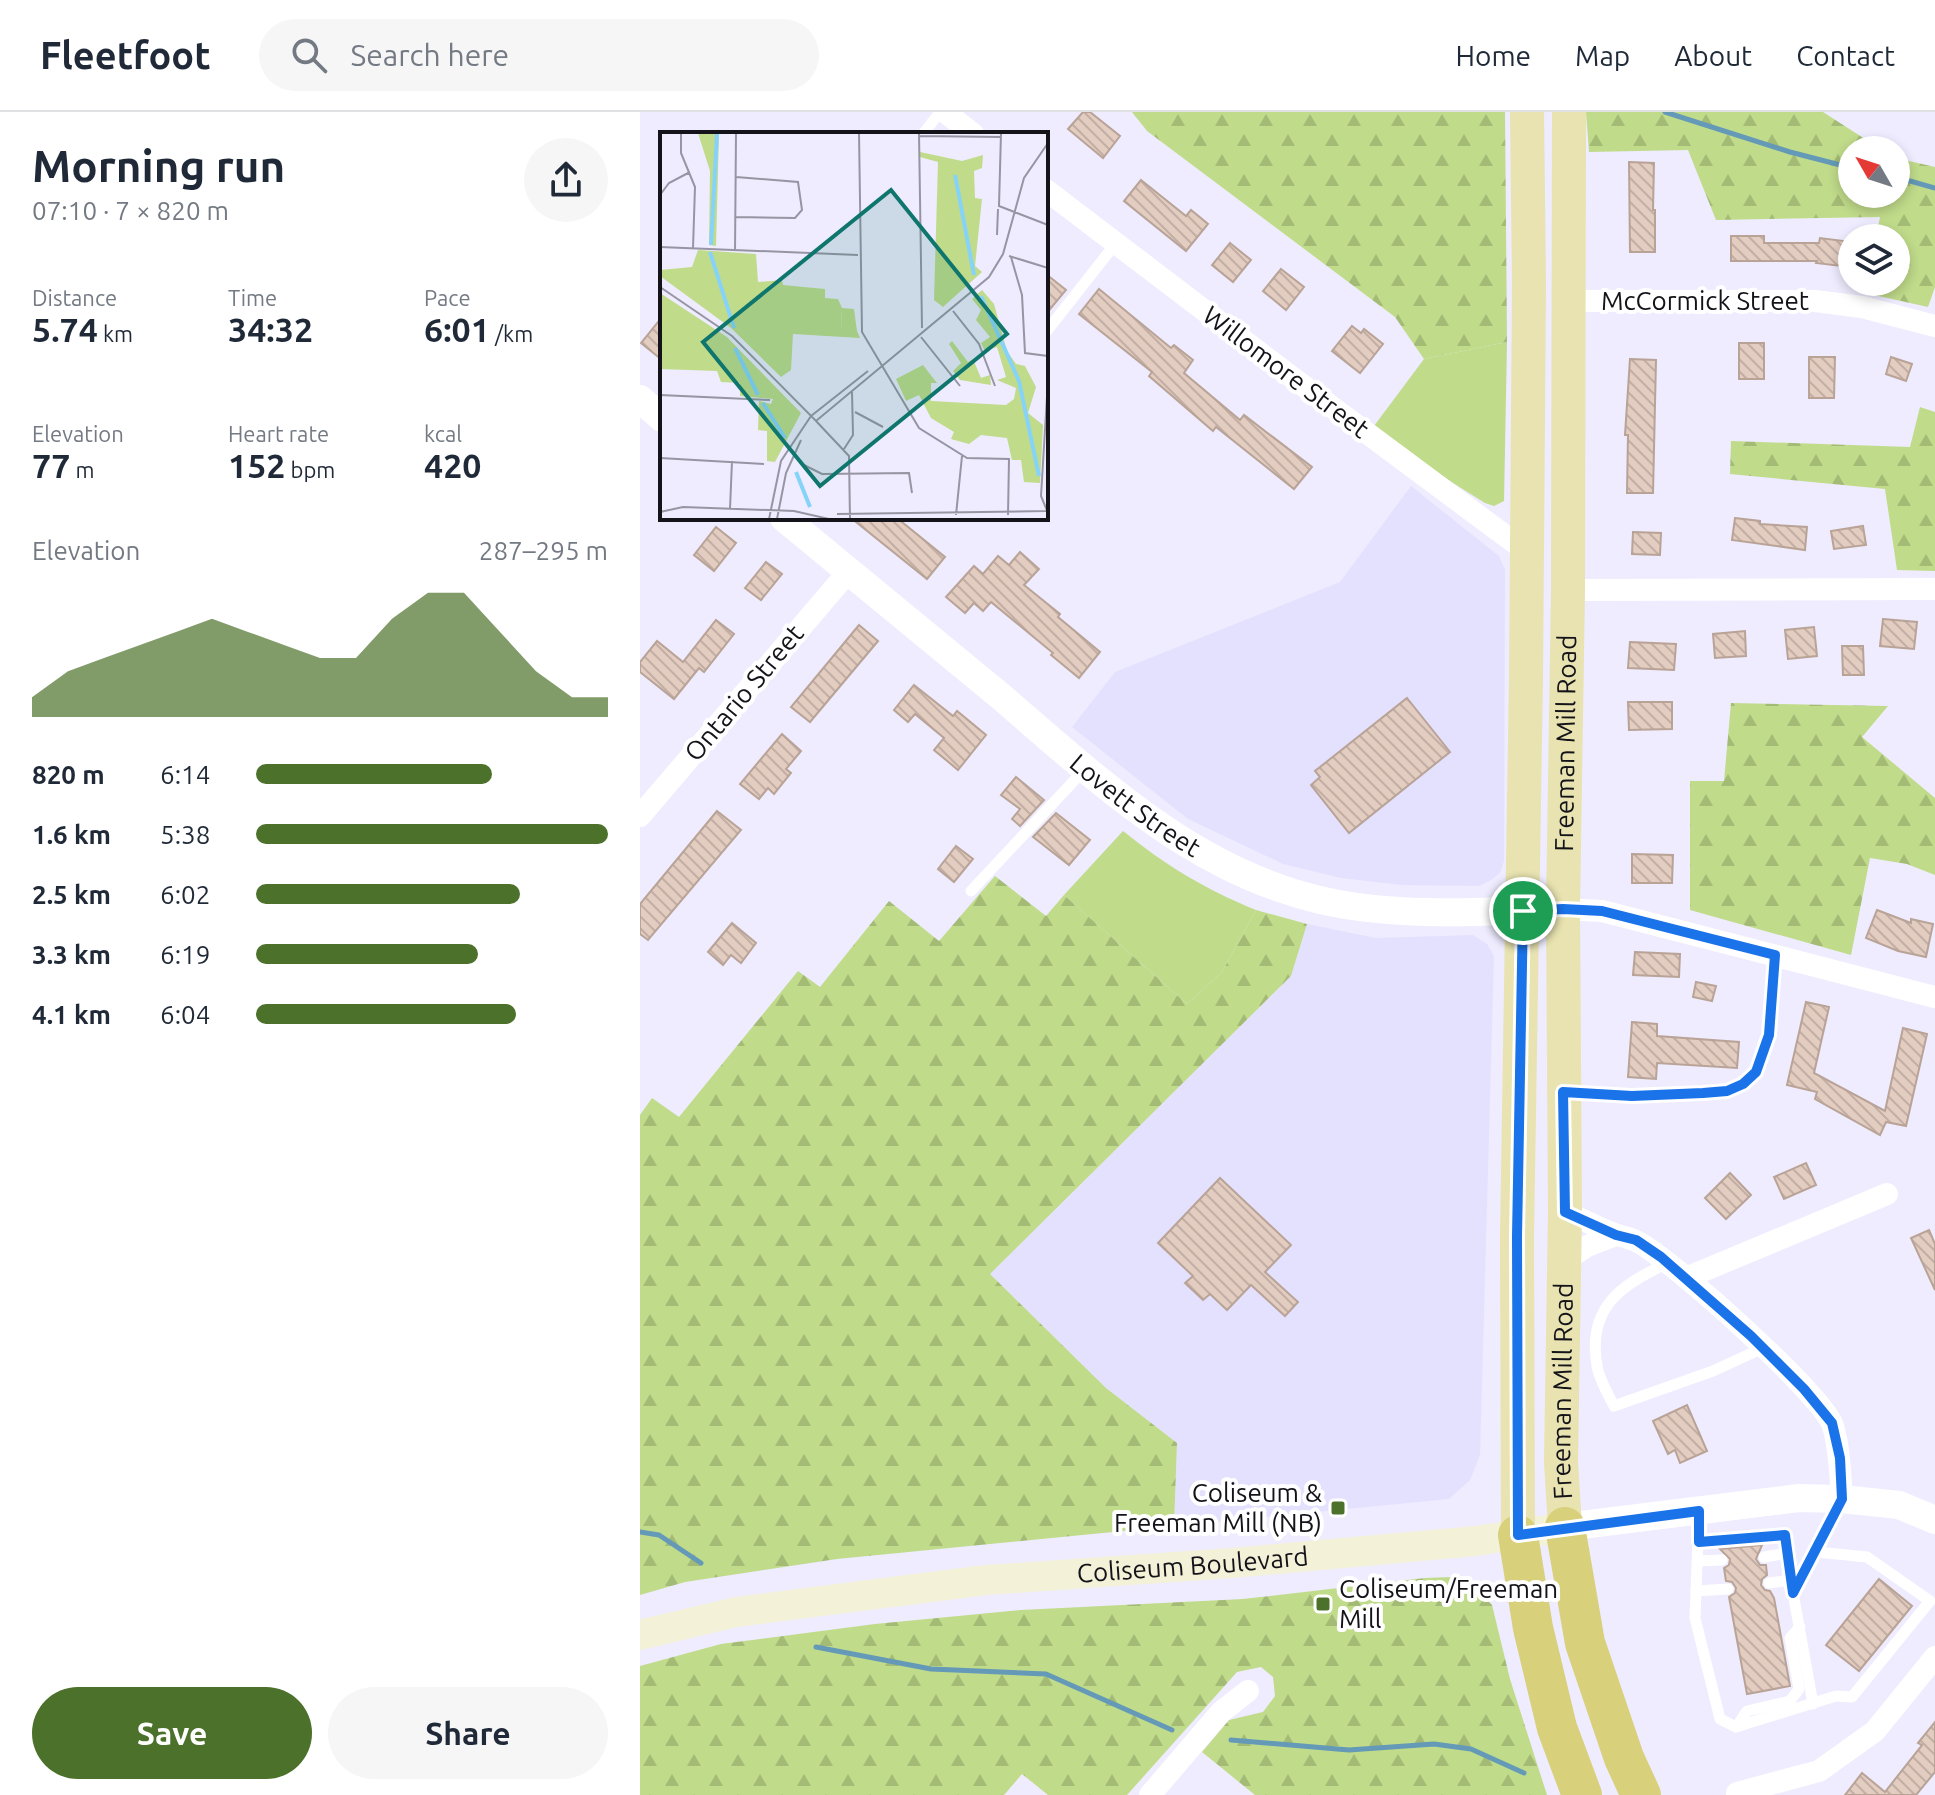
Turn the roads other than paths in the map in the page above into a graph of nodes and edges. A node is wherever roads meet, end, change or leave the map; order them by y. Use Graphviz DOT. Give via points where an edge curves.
graph roads {
  1 [pos="942,112"];
  2 [pos="1527,112"];
  3 [pos="1569,112"];
  4 [pos="925,132"];
  5 [pos="970,132"];
  6 [pos="1048,192"];
  7 [pos="1116,243"];
  8 [pos="1569,301"];
  9 [pos="1935,326"];
  10 [pos="1048,329"];
  11 [pos="640,399"];
  12 [pos="660,416"];
  13 [pos="786,520"];
  14 [pos="1527,552"];
  15 [pos="849,571"];
  16 [pos="1935,589"];
  17 [pos="1568,590"];
  18 [pos="1085,769"];
  19 [pos="640,816"];
  20 [pos="971,891"];
  21 [pos="1563,909"];
  22 [pos="1523,911"];
  23 [pos="1775,955"];
  24 [pos="1935,997"];
  25 [pos="1563,1092"];
  26 [pos="1887,1194"];
  27 [pos="1565,1212"];
  28 [pos="1616,1235"];
  29 [pos="1564,1261"];
  30 [pos="1668,1263"];
  31 [pos="1686,1278"];
  32 [pos="1763,1348"];
  33 [pos="1842,1499"];
  34 [pos="1699,1511"];
  35 [pos="1935,1520"];
  36 [pos="1565,1527"];
  37 [pos="1518,1535"];
  38 [pos="1699,1542"];
  39 [pos="1816,1552"];
  40 [pos="1788,1553"];
  41 [pos="1764,1557"];
  42 [pos="1722,1560"];
  43 [pos="1698,1561"];
  44 [pos="1791,1580"];
  45 [pos="1769,1583"];
  46 [pos="1728,1589"];
  47 [pos="1696,1591"];
  48 [pos="1793,1593"];
  49 [pos="1800,1627"];
  50 [pos="640,1635"];
  51 [pos="1935,1657"];
  52 [pos="1248,1691"];
  53 [pos="1813,1704"];
  54 [pos="1736,1727"];
  55 [pos="1737,1793"];
  56 [pos="1150,1795"];
  57 [pos="1582,1795"];
  58 [pos="1641,1795"];
  1 -- 4 [label="lane"];
  1 -- 5 [label="street"];
  2 -- 14 [label="main road, Freeman Mill Road"];
  3 -- 8 [label="main road, Freeman Mill Road"];
  6 -- 7 [label="street, Willomore Street"];
  7 -- 10 [label="lane"];
  7 -- 14 [label="street, Willomore Street"];
  8 -- 9 [label="street, McCormick Street" via="1815,301"];
  8 -- 17 [label="main road, Freeman Mill Road"];
  11 -- 12 [label="street"];
  13 -- 15 [label="street, Lovett Street"];
  14 -- 22 [label="main road, Freeman Mill Road"];
  15 -- 18 [label="street, Lovett Street"];
  15 -- 19 [label="street, Ontario Street"];
  16 -- 17 [label="street"];
  17 -- 21 [label="main road, Freeman Mill Road"];
  18 -- 20 [label="lane"];
  18 -- 22 [label="street, Lovett Street" via="1189,847 1283,890 1372,908"];
  21 -- 22 [label="street, Lovett Street"];
  21 -- 23 [label="street" via="1602,911"];
  21 -- 25 [label="main road, Freeman Mill Road"];
  22 -- 37 [label="main road, Freeman Mill Road"];
  23 -- 24 [label="street"];
  23 -- 25 [label="lane" via="1769,1035 1756,1072 1743,1084 1703,1093"];
  25 -- 27 [label="main road, Freeman Mill Road"];
  26 -- 31 [label="street"];
  27 -- 28 [label="street"];
  27 -- 29 [label="main road, Freeman Mill Road"];
  28 -- 29 [label="street"];
  28 -- 30 [label="street" via="1636,1240"];
  29 -- 36 [label="main road, Freeman Mill Road"];
  30 -- 31 [label="street"];
  30 -- 32 [label="lane" via="1636,1277 1610,1300 1596,1324 1597,1368 1614,1406"];
  31 -- 32 [label="street"];
  32 -- 33 [label="street" via="1832,1423"];
  33 -- 34 [label="street, Coliseum Boulevard" via="1799,1498"];
  33 -- 35 [label="street, Coliseum Boulevard" via="1899,1505"];
  33 -- 39 [label="lane"];
  34 -- 36 [label="street, Coliseum Boulevard"];
  34 -- 38 [label="lane"];
  36 -- 37 [label="main road, Coliseum Boulevard"];
  36 -- 58 [label="highway, Freeman Mill Road" via="1585,1643"];
  37 -- 50 [label="main road, Coliseum Boulevard" via="986,1580 736,1612"];
  37 -- 57 [label="highway, Freeman Mill Road" via="1557,1728"];
  38 -- 40 [label="lane" via="1785,1535"];
  38 -- 43 [label="lane"];
  39 -- 48 [label="lane"];
  39 -- 53 [label="lane" via="1867,1557 1930,1601 1852,1697"];
  40 -- 41 [label="lane"];
  40 -- 44 [label="lane"];
  42 -- 43 [label="lane"];
  43 -- 47 [label="lane"];
  44 -- 45 [label="lane"];
  44 -- 48 [label="lane"];
  46 -- 47 [label="lane"];
  47 -- 54 [label="lane" via="1695,1618 1720,1719"];
  48 -- 49 [label="lane"];
  49 -- 53 [label="lane"];
  49 -- 54 [label="lane" via="1790,1638 1799,1689 1790,1701 1747,1711"];
  51 -- 55 [label="street" via="1875,1731 1819,1771"];
  52 -- 56 [label="street" via="1221,1712"];
  53 -- 54 [label="lane"];
}
